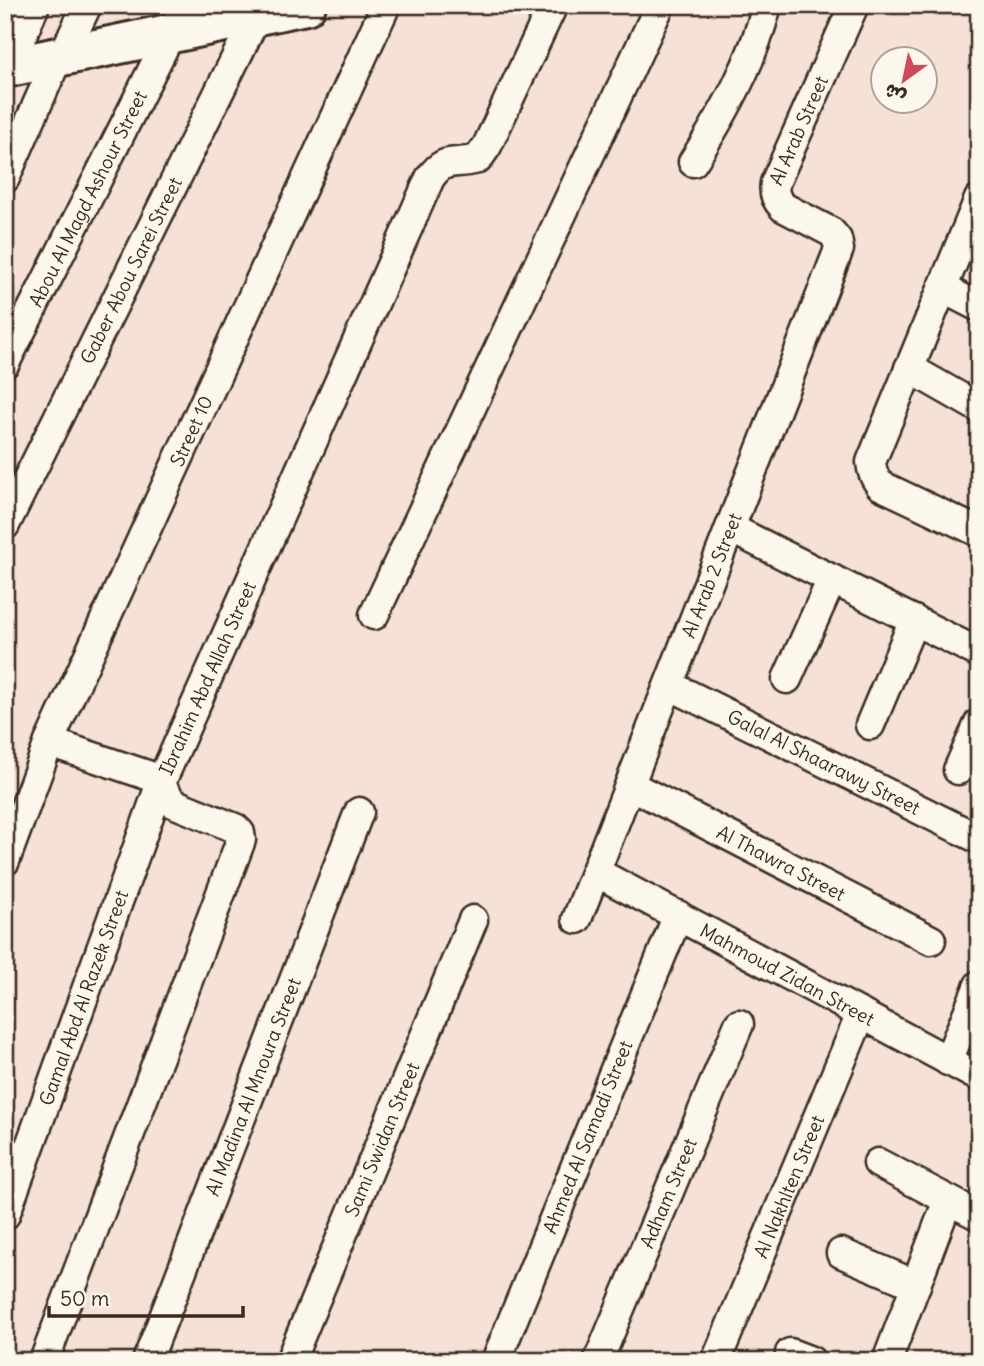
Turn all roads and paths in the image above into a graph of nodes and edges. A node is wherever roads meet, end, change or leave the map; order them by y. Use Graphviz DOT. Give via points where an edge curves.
graph roads {
  1 [pos="34,5"];
  2 [pos="86,5"];
  3 [pos="306,5"];
  4 [pos="386,5"];
  5 [pos="553,5"];
  6 [pos="660,5"];
  7 [pos="767,5"];
  8 [pos="854,5"];
  9 [pos="259,10"];
  10 [pos="178,20"];
  11 [pos="61,57"];
  12 [pos="7,68"];
  13 [pos="693,162"];
  14 [pos="5,178"];
  15 [pos="979,199"];
  16 [pos="831,232"];
  17 [pos="942,288"];
  18 [pos="979,307"];
  19 [pos="5,363"];
  20 [pos="909,368"];
  21 [pos="979,408"];
  22 [pos="5,526"];
  23 [pos="730,527"];
  24 [pos="979,532"];
  25 [pos="832,579"];
  26 [pos="374,615"];
  27 [pos="914,621"];
  28 [pos="979,653"];
  29 [pos="787,679"];
  30 [pos="669,685"];
  31 [pos="979,723"];
  32 [pos="870,725"];
  33 [pos="49,742"];
  34 [pos="958,770"];
  35 [pos="162,780"];
  36 [pos="630,785"];
  37 [pos="359,812"];
  38 [pos="979,839"];
  39 [pos="5,861"];
  40 [pos="596,872"];
  41 [pos="678,915"];
  42 [pos="473,919"];
  43 [pos="577,919"];
  44 [pos="931,940"];
  45 [pos="979,985"];
  46 [pos="861,1014"];
  47 [pos="739,1024"];
  48 [pos="948,1061"];
  49 [pos="979,1077"];
  50 [pos="877,1163"];
  51 [pos="948,1200"];
  52 [pos="5,1214"];
  53 [pos="979,1216"];
  54 [pos="841,1253"];
  55 [pos="916,1285"];
  56 [pos="44,1361"];
  57 [pos="147,1361"];
  58 [pos="290,1361"];
  59 [pos="496,1361"];
  60 [pos="598,1361"];
  61 [pos="716,1361"];
  62 [pos="887,1361"];
  1 -- 12 [label="street"];
  2 -- 11 [label="street"];
  3 -- 9 [label="street"];
  4 -- 33 [label="street, Street 10"];
  5 -- 35 [label="street, Ibrahim Abd Allah Street" via="478,159 446,162 430,178"];
  6 -- 26 [label="street"];
  7 -- 13 [label="street" via="747,65"];
  8 -- 16 [label="street, Al Arab Street" via="774,190 783,207"];
  9 -- 10 [label="street"];
  9 -- 22 [label="street, Gaber Abou Sarei Street"];
  10 -- 11 [label="street"];
  10 -- 19 [label="street, Abou Al Magd Ashour Street"];
  11 -- 12 [label="street"];
  11 -- 14 [label="street"];
  15 -- 17 [label="street"];
  16 -- 23 [label="street, Al Arab 2 Street" via="838,249"];
  17 -- 18 [label="street"];
  17 -- 20 [label="street"];
  20 -- 21 [label="street"];
  20 -- 24 [label="street" via="871,462 875,478 887,489"];
  23 -- 25 [label="street"];
  23 -- 30 [label="street, Al Arab 2 Street"];
  25 -- 27 [label="street"];
  25 -- 29 [label="street"];
  27 -- 28 [label="street"];
  27 -- 32 [label="street"];
  30 -- 36 [label="street, Al Arab 2 Street"];
  30 -- 38 [label="street, Galal Al Shaarawy Street"];
  31 -- 34 [label="street"];
  33 -- 35 [label="street"];
  33 -- 39 [label="street, Street 10"];
  35 -- 52 [label="street, Gamal Abd Al Razek Street"];
  35 -- 56 [label="street, Ibrahim Abd Allah Street" via="173,803 235,828 241,840"];
  36 -- 40 [label="street, Al Arab 2 Street"];
  36 -- 44 [label="street, Al Thawra Street"];
  37 -- 57 [label="street, Al Madina Al Mnoura Street"];
  40 -- 41 [label="street, Mahmoud Zidan Street"];
  40 -- 43 [label="street, Al Arab 2 Street"];
  41 -- 46 [label="street, Mahmoud Zidan Street"];
  41 -- 59 [label="street, Ahmed Al Samadi Street"];
  42 -- 58 [label="street, Sami Swidan Street"];
  45 -- 48 [label="street"];
  46 -- 48 [label="street, Mahmoud Zidan Street"];
  46 -- 61 [label="street, Al Nakhlten Street"];
  47 -- 60 [label="street, Adham Street"];
  48 -- 49 [label="street, Mahmoud Zidan Street"];
  50 -- 51 [label="street"];
  51 -- 53 [label="street"];
  51 -- 55 [label="street"];
  54 -- 55 [label="street"];
  55 -- 62 [label="street"];
}
